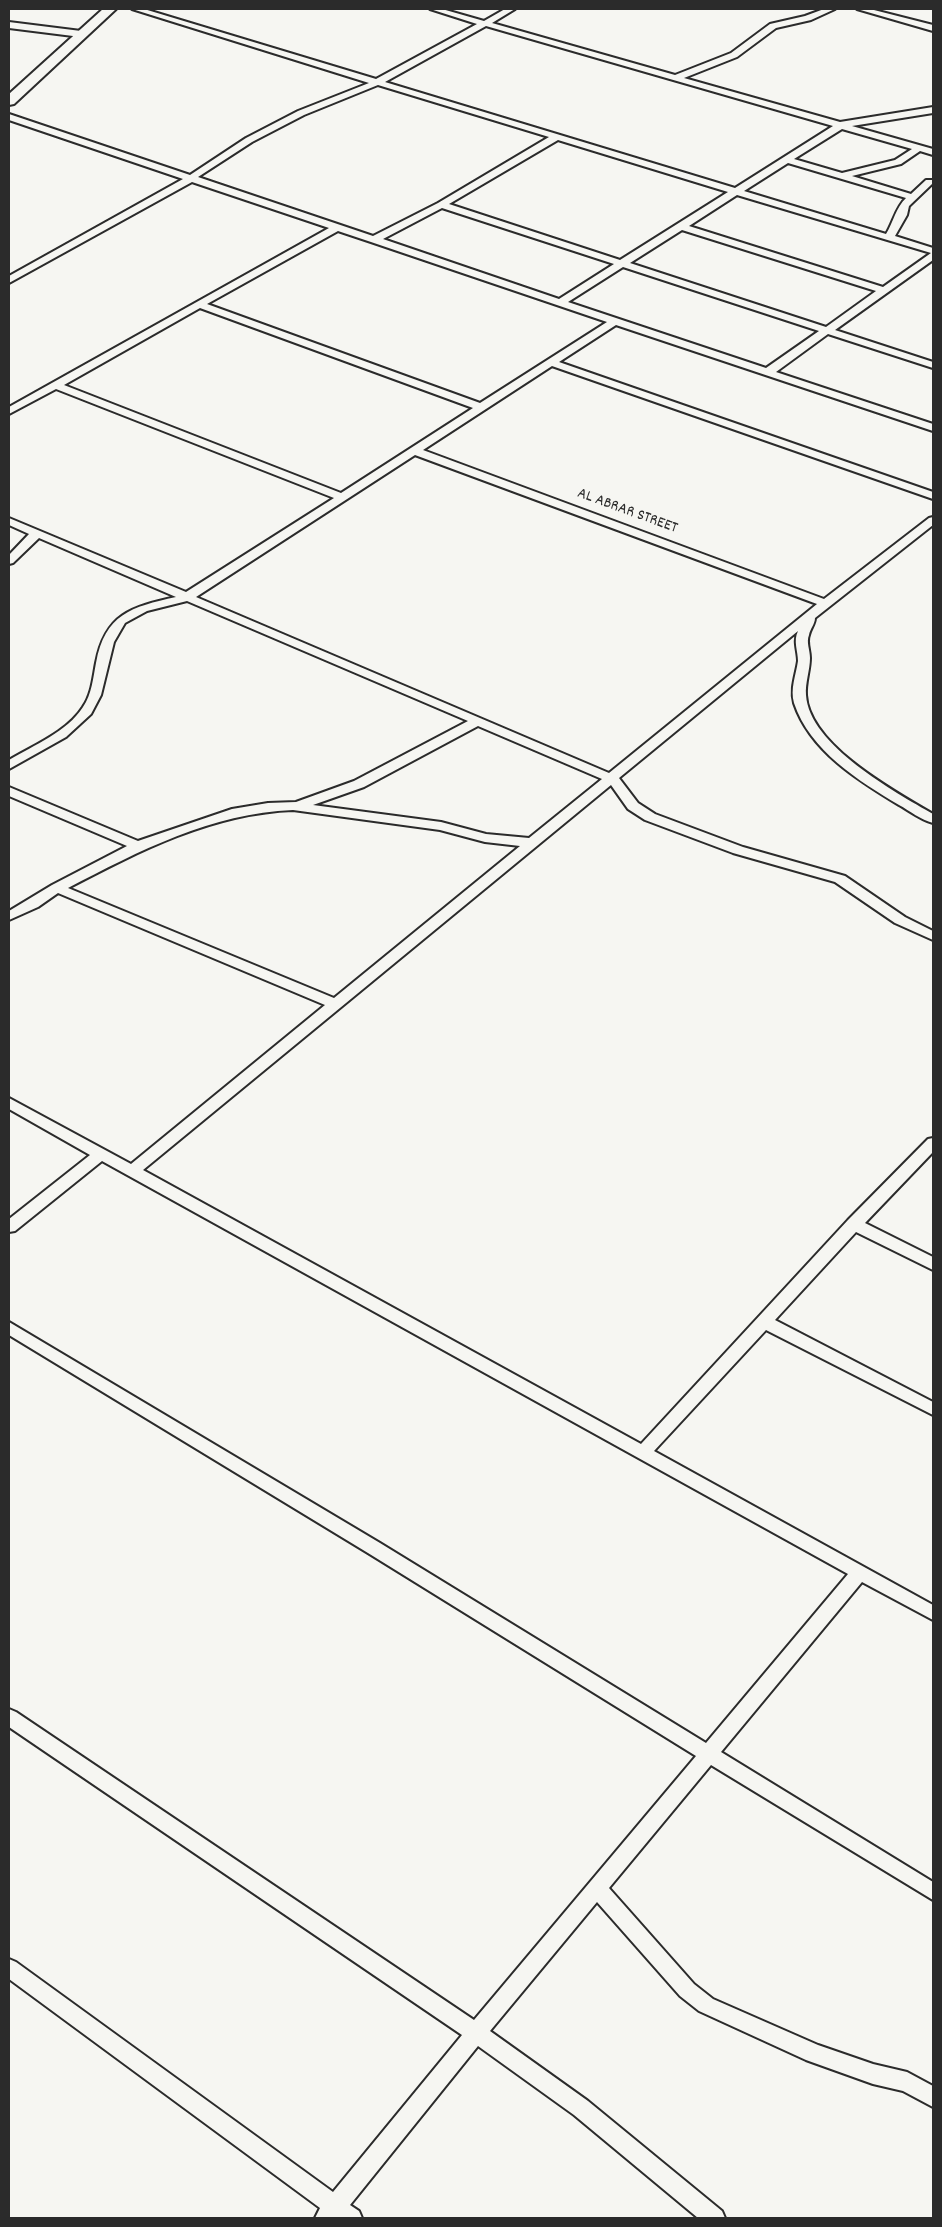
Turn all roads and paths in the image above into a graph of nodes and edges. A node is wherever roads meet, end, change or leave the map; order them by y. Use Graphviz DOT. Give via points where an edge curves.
graph roads {
  1 [pos="110,9"];
  2 [pos="136,9"];
  3 [pos="434,9"];
  4 [pos="511,9"];
  5 [pos="831,9"];
  6 [pos="861,9"];
  7 [pos="445,10"];
  8 [pos="485,23"];
  9 [pos="9,25"];
  10 [pos="933,28"];
  11 [pos="81,34"];
  12 [pos="676,78"];
  13 [pos="376,83"];
  14 [pos="9,100"];
  15 [pos="933,110"];
  16 [pos="9,117"];
  17 [pos="841,125"];
  18 [pos="555,138"];
  19 [pos="920,148"];
  20 [pos="933,152"];
  21 [pos="785,159"];
  22 [pos="842,176"];
  23 [pos="190,178"];
  24 [pos="929,182"];
  25 [pos="738,192"];
  26 [pos="911,197"];
  27 [pos="441,205"];
  28 [pos="338,227"];
  29 [pos="683,227"];
  30 [pos="888,238"];
  31 [pos="374,240"];
  32 [pos="933,252"];
  33 [pos="933,256"];
  34 [pos="623,263"];
  35 [pos="9,280"];
  36 [pos="882,290"];
  37 [pos="561,302"];
  38 [pos="200,305"];
  39 [pos="615,320"];
  40 [pos="827,329"];
  41 [pos="550,362"];
  42 [pos="933,365"];
  43 [pos="768,372"];
  44 [pos="55,385"];
  45 [pos="9,400"];
  46 [pos="28,400"];
  47 [pos="481,407"];
  48 [pos="9,411"];
  49 [pos="933,428"];
  50 [pos="415,451"];
  51 [pos="933,496"];
  52 [pos="342,497"];
  53 [pos="933,520"];
  54 [pos="9,521"];
  55 [pos="37,533"];
  56 [pos="9,560"];
  57 [pos="186,598"];
  58 [pos="828,604"];
  59 [pos="811,618"];
  60 [pos="478,721"];
  61 [pos="9,765"];
  62 [pos="613,779"];
  63 [pos="9,791"];
  64 [pos="293,806"];
  65 [pos="933,819"];
  66 [pos="534,843"];
  67 [pos="138,846"];
  68 [pos="56,888"];
  69 [pos="9,916"];
  70 [pos="933,936"];
  71 [pos="336,1004"];
  72 [pos="9,1104"];
  73 [pos="932,1146"];
  74 [pos="101,1154"];
  75 [pos="132,1171"];
  76 [pos="854,1224"];
  77 [pos="9,1227"];
  78 [pos="933,1264"];
  79 [pos="763,1322"];
  80 [pos="9,1328"];
  81 [pos="933,1409"];
  82 [pos="643,1452"];
  83 [pos="860,1572"];
  84 [pos="933,1613"];
  85 [pos="9,1717"];
  86 [pos="708,1754"];
  87 [pos="597,1888"];
  88 [pos="933,1892"];
  89 [pos="9,1968"];
  90 [pos="476,2033"];
  91 [pos="933,2097"];
  92 [pos="338,2214"];
  93 [pos="714,2218"];
  1 -- 11 [label="street"];
  2 -- 13 [label="street"];
  3 -- 7 [label="street"];
  4 -- 8 [label="street"];
  5 -- 12 [label="street" via="773,26 734,55"];
  6 -- 10 [label="street"];
  7 -- 8 [label="street"];
  8 -- 12 [label="street"];
  8 -- 13 [label="street"];
  9 -- 11 [label="street"];
  11 -- 14 [label="street"];
  12 -- 17 [label="street"];
  13 -- 18 [label="street"];
  13 -- 23 [label="street" via="301,113 249,140"];
  15 -- 17 [label="street"];
  16 -- 23 [label="street"];
  17 -- 19 [label="street"];
  17 -- 21 [label="street"];
  18 -- 25 [label="street"];
  18 -- 27 [label="street"];
  19 -- 20 [label="street"];
  19 -- 22 [label="street" via="898,162"];
  21 -- 22 [label="street"];
  21 -- 25 [label="street"];
  22 -- 26 [label="street"];
  23 -- 28 [label="street"];
  23 -- 35 [label="street"];
  24 -- 26 [label="street"];
  25 -- 29 [label="street"];
  25 -- 30 [label="street"];
  26 -- 30 [label="street"];
  27 -- 31 [label="street"];
  27 -- 34 [label="street"];
  28 -- 31 [label="street"];
  28 -- 38 [label="street"];
  29 -- 34 [label="street"];
  29 -- 36 [label="street"];
  30 -- 32 [label="street"];
  31 -- 37 [label="street"];
  33 -- 36 [label="street"];
  34 -- 37 [label="street"];
  34 -- 40 [label="street"];
  36 -- 40 [label="street"];
  37 -- 39 [label="street"];
  38 -- 44 [label="street"];
  38 -- 47 [label="street"];
  39 -- 41 [label="street"];
  39 -- 43 [label="street"];
  40 -- 42 [label="street"];
  40 -- 43 [label="street"];
  41 -- 47 [label="street"];
  41 -- 51 [label="street"];
  43 -- 49 [label="street"];
  44 -- 46 [label="street"];
  44 -- 52 [label="street"];
  45 -- 46 [label="street"];
  46 -- 48 [label="street"];
  47 -- 50 [label="street"];
  50 -- 52 [label="street"];
  50 -- 58 [label="street, AL ABRAR STREET"];
  52 -- 57 [label="street"];
  53 -- 58 [label="street"];
  54 -- 55 [label="street"];
  55 -- 56 [label="street"];
  55 -- 57 [label="street"];
  57 -- 60 [label="street"];
  57 -- 61 [label="street" via="122,619 108,644 96,696 85,712 61,733"];
  58 -- 59 [label="street"];
  59 -- 62 [label="street" via="778,641"];
  59 -- 65 [label="street" via="802,636 804,659 800,703 813,730 840,758 887,792"];
  60 -- 62 [label="street"];
  60 -- 64 [label="street" via="359,784"];
  62 -- 66 [label="street"];
  62 -- 70 [label="street" via="633,806 650,817 738,850 840,879 900,920"];
  63 -- 67 [label="street"];
  64 -- 66 [label="street" via="441,826 485,838"];
  64 -- 67 [label="street" via="232,813"];
  66 -- 71 [label="street"];
  67 -- 68 [label="street"];
  68 -- 69 [label="street"];
  68 -- 71 [label="street"];
  71 -- 75 [label="street"];
  72 -- 74 [label="street"];
  73 -- 76 [label="street"];
  74 -- 75 [label="street"];
  74 -- 77 [label="street"];
  75 -- 82 [label="street"];
  76 -- 78 [label="street"];
  76 -- 79 [label="street"];
  79 -- 81 [label="street"];
  79 -- 82 [label="street"];
  80 -- 86 [label="street"];
  82 -- 83 [label="street"];
  83 -- 84 [label="street"];
  83 -- 86 [label="street"];
  85 -- 90 [label="street"];
  86 -- 87 [label="street"];
  86 -- 88 [label="street"];
  87 -- 90 [label="street"];
  87 -- 91 [label="street" via="687,1990 706,2005 813,2053 907,2082"];
  89 -- 92 [label="street"];
  90 -- 92 [label="street"];
  90 -- 93 [label="street" via="581,2108"];
}
